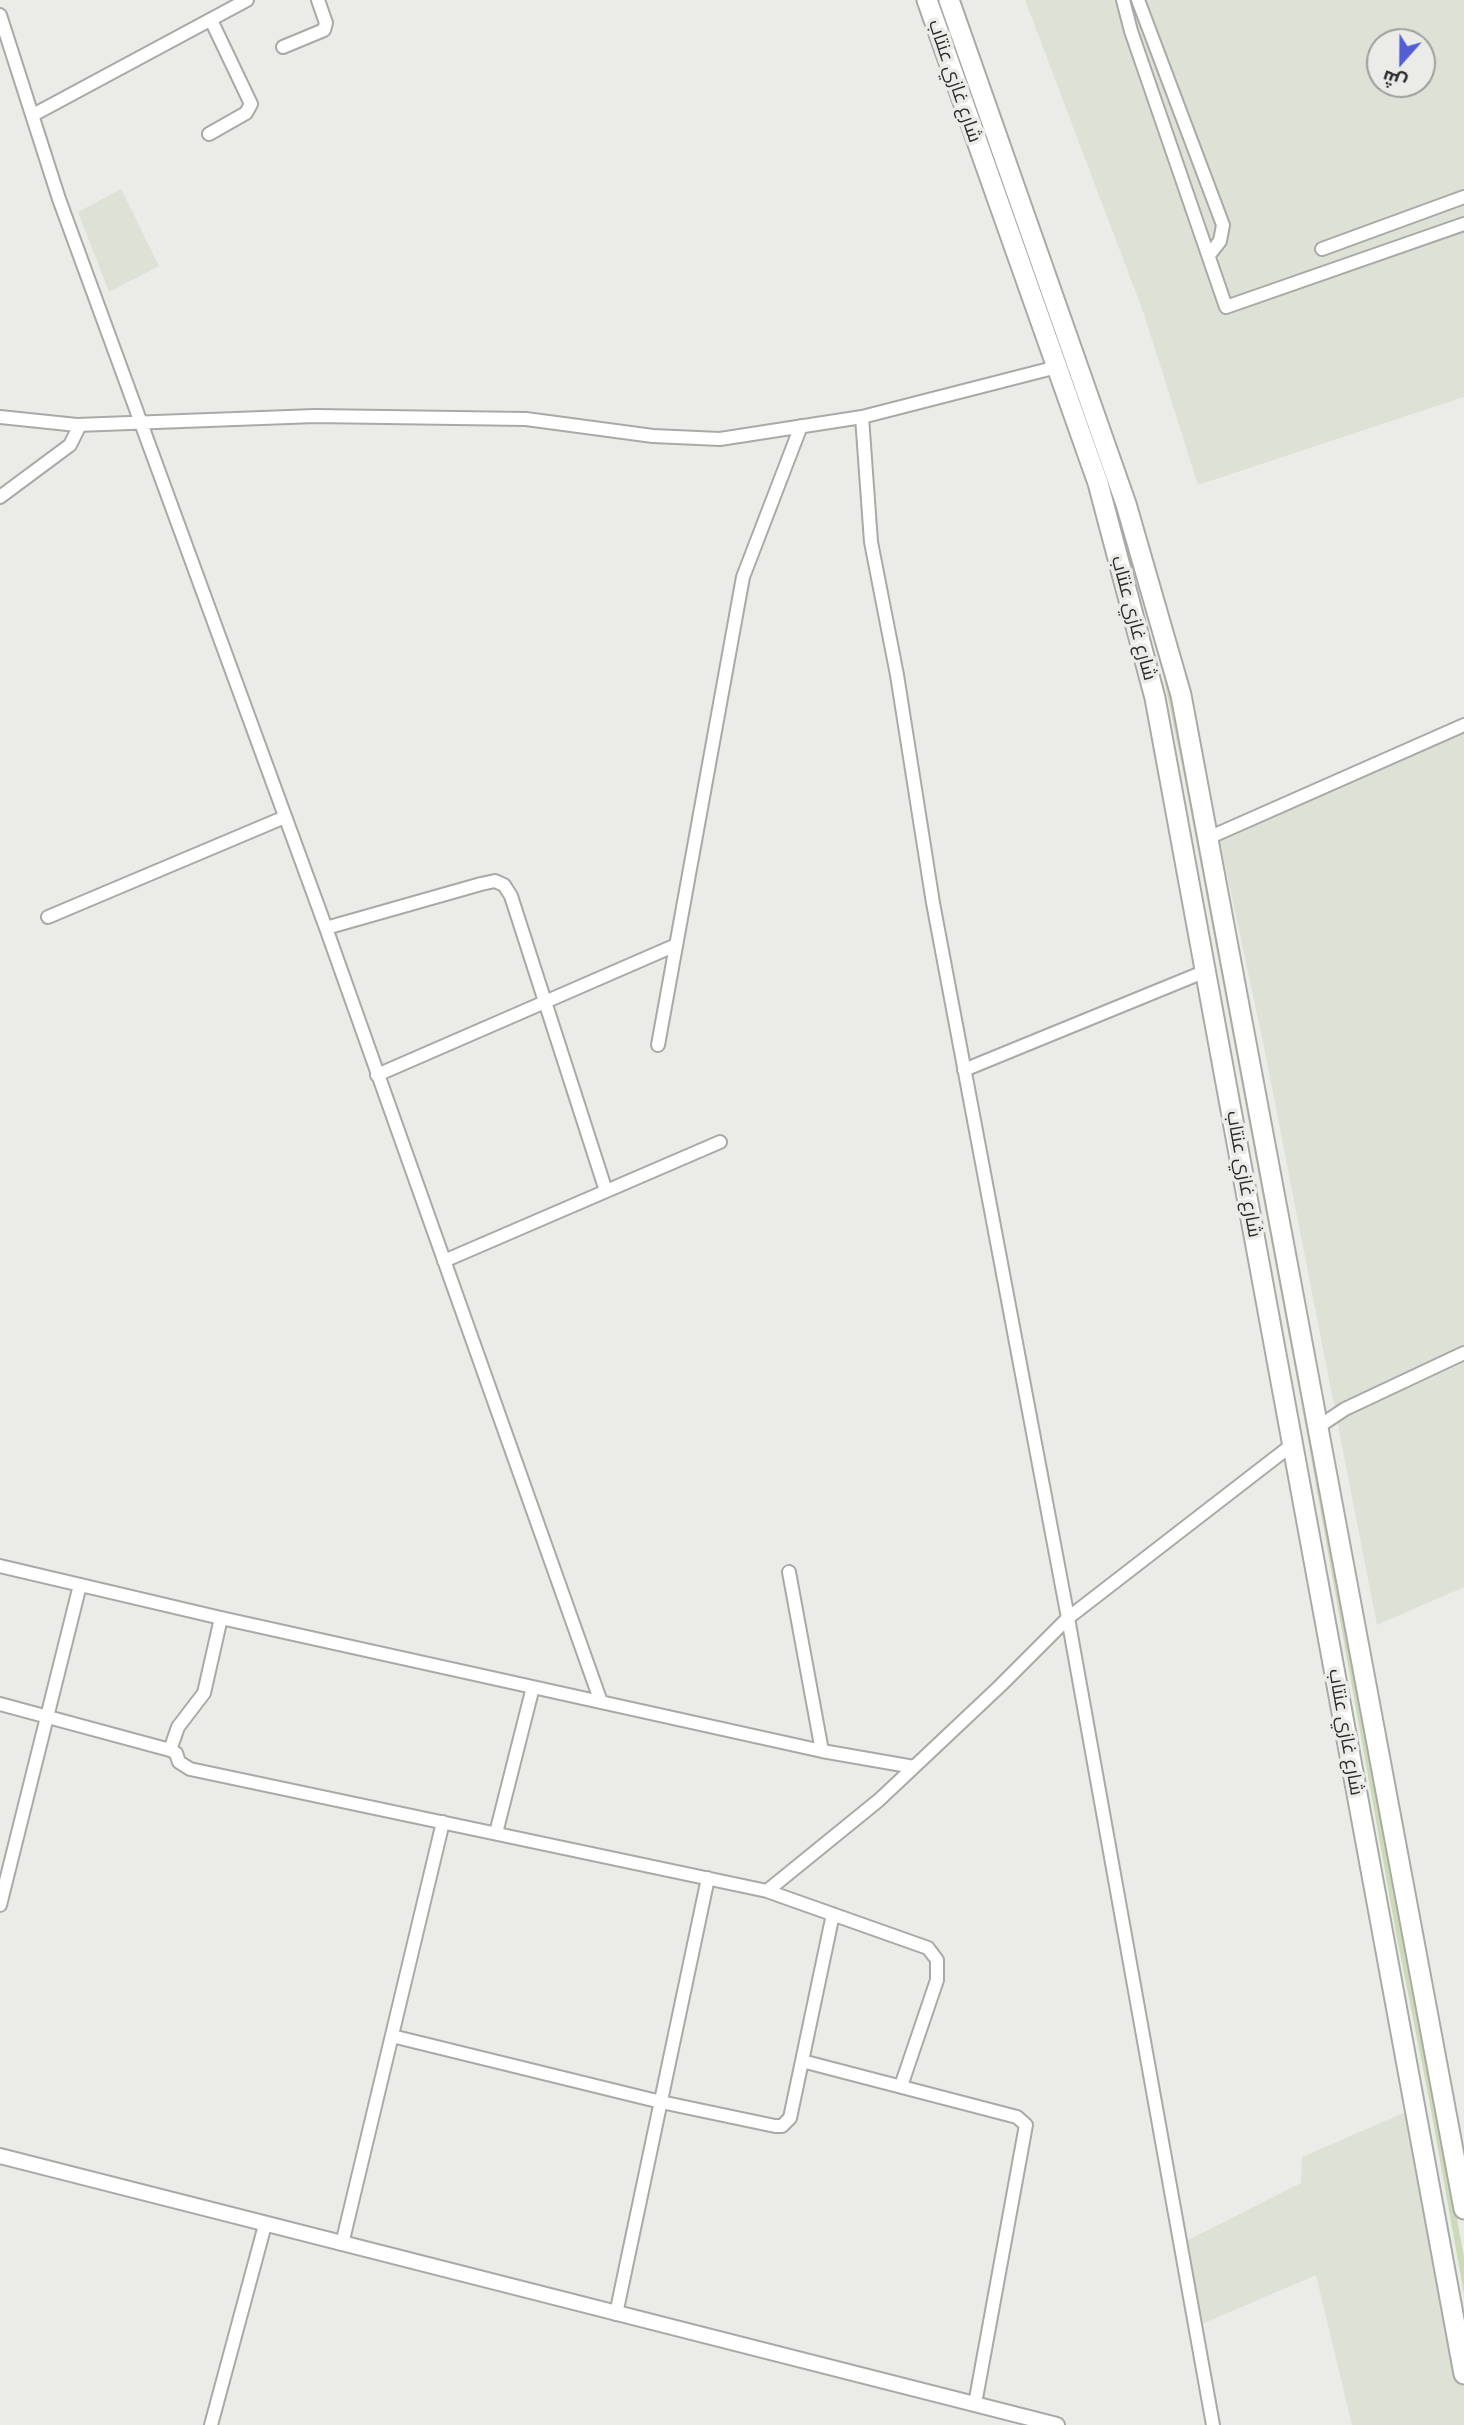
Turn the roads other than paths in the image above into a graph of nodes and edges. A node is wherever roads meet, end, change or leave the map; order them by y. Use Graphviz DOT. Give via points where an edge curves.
graph roads {
  1 [pos="247,0"];
  2 [pos="318,0"];
  3 [pos="927,0"];
  4 [pos="950,0"];
  5 [pos="1123,0"];
  6 [pos="1138,0"];
  7 [pos="0,15"];
  8 [pos="211,20"];
  9 [pos="283,47"];
  10 [pos="33,115"];
  11 [pos="209,134"];
  12 [pos="1464,197"];
  13 [pos="1464,224"];
  14 [pos="1322,249"];
  15 [pos="1209,255"];
  16 [pos="1057,367"];
  17 [pos="0,417"];
  18 [pos="862,417"];
  19 [pos="139,423"];
  20 [pos="80,425"];
  21 [pos="801,426"];
  22 [pos="0,497"];
  23 [pos="1464,725"];
  24 [pos="285,817"];
  25 [pos="1208,838"];
  26 [pos="48,917"];
  27 [pos="326,929"];
  28 [pos="677,945"];
  29 [pos="1206,971"];
  30 [pos="545,1002"];
  31 [pos="658,1045"];
  32 [pos="964,1070"];
  33 [pos="377,1074"];
  34 [pos="720,1142"];
  35 [pos="606,1191"];
  36 [pos="444,1261"];
  37 [pos="1464,1353"];
  38 [pos="1318,1427"];
  39 [pos="1293,1444"];
  40 [pos="0,1566"];
  41 [pos="789,1572"];
  42 [pos="80,1585"];
  43 [pos="221,1618"];
  44 [pos="1068,1618"];
  45 [pos="533,1687"];
  46 [pos="601,1702"];
  47 [pos="0,1704"];
  48 [pos="46,1715"];
  49 [pos="170,1750"];
  50 [pos="822,1751"];
  51 [pos="914,1767"];
  52 [pos="443,1822"];
  53 [pos="496,1833"];
  54 [pos="708,1878"];
  55 [pos="767,1891"];
  56 [pos="0,1905"];
  57 [pos="833,1914"];
  58 [pos="392,2036"];
  59 [pos="802,2061"];
  60 [pos="901,2086"];
  61 [pos="661,2102"];
  62 [pos="0,2156"];
  63 [pos="1464,2209"];
  64 [pos="265,2225"];
  65 [pos="342,2244"];
  66 [pos="616,2314"];
  67 [pos="1464,2374"];
  68 [pos="975,2404"];
  69 [pos="211,2425"];
  70 [pos="1057,2425"];
  71 [pos="1213,2425"];
  1 -- 8 [label="street"];
  2 -- 9 [label="street" via="324,30"];
  3 -- 16 [label="highway, شارع غازي عنتاب"];
  4 -- 25 [label="highway" via="1126,504 1181,695"];
  5 -- 15 [label="street"];
  6 -- 15 [label="street" via="1223,225 1220,240"];
  7 -- 10 [label="street"];
  8 -- 10 [label="street"];
  8 -- 11 [label="street" via="251,104 246,113"];
  10 -- 19 [label="street"];
  12 -- 14 [label="street"];
  13 -- 15 [label="street" via="1226,307"];
  16 -- 18 [label="street"];
  16 -- 29 [label="highway, شارع غازي عنتاب" via="1098,483 1155,698"];
  17 -- 20 [label="street"];
  18 -- 21 [label="street"];
  18 -- 32 [label="street" via="871,542"];
  19 -- 20 [label="street"];
  19 -- 21 [label="street" via="315,416 526,419 653,436 720,439"];
  19 -- 24 [label="street"];
  20 -- 22 [label="street" via="70,446"];
  21 -- 28 [label="street" via="743,578"];
  23 -- 25 [label="street"];
  24 -- 26 [label="street"];
  24 -- 27 [label="street"];
  25 -- 38 [label="highway"];
  27 -- 30 [label="street" via="495,881 511,896"];
  27 -- 33 [label="street"];
  28 -- 30 [label="street"];
  28 -- 31 [label="street"];
  29 -- 32 [label="street"];
  29 -- 39 [label="highway, شارع غازي عنتاب"];
  30 -- 33 [label="street"];
  30 -- 35 [label="street"];
  32 -- 44 [label="street"];
  33 -- 36 [label="street"];
  34 -- 35 [label="street"];
  35 -- 36 [label="street"];
  36 -- 46 [label="street"];
  37 -- 38 [label="street" via="1345,1409"];
  38 -- 63 [label="highway"];
  39 -- 44 [label="street"];
  39 -- 67 [label="highway, شارع غازي عنتاب"];
  40 -- 42 [label="street"];
  41 -- 50 [label="street"];
  42 -- 43 [label="street"];
  42 -- 48 [label="street"];
  43 -- 45 [label="street"];
  43 -- 49 [label="street" via="204,1693 178,1727"];
  44 -- 51 [label="street"];
  44 -- 71 [label="street"];
  45 -- 46 [label="street"];
  45 -- 53 [label="street"];
  46 -- 50 [label="street"];
  47 -- 48 [label="street"];
  48 -- 49 [label="street"];
  48 -- 56 [label="street"];
  49 -- 52 [label="street" via="190,1769"];
  50 -- 51 [label="street"];
  51 -- 55 [label="street"];
  52 -- 53 [label="street"];
  52 -- 58 [label="street"];
  53 -- 54 [label="street"];
  54 -- 55 [label="street"];
  54 -- 61 [label="street"];
  55 -- 57 [label="street"];
  57 -- 59 [label="street"];
  57 -- 60 [label="street" via="928,1948 937,1960 937,1980"];
  58 -- 61 [label="street"];
  58 -- 65 [label="street"];
  59 -- 60 [label="street"];
  59 -- 61 [label="street" via="790,2118 782,2126"];
  60 -- 68 [label="street" via="1017,2116 1026,2125"];
  61 -- 66 [label="street"];
  62 -- 64 [label="street"];
  64 -- 65 [label="street"];
  64 -- 69 [label="street"];
  65 -- 66 [label="street"];
  66 -- 68 [label="street"];
  68 -- 70 [label="street"];
}
